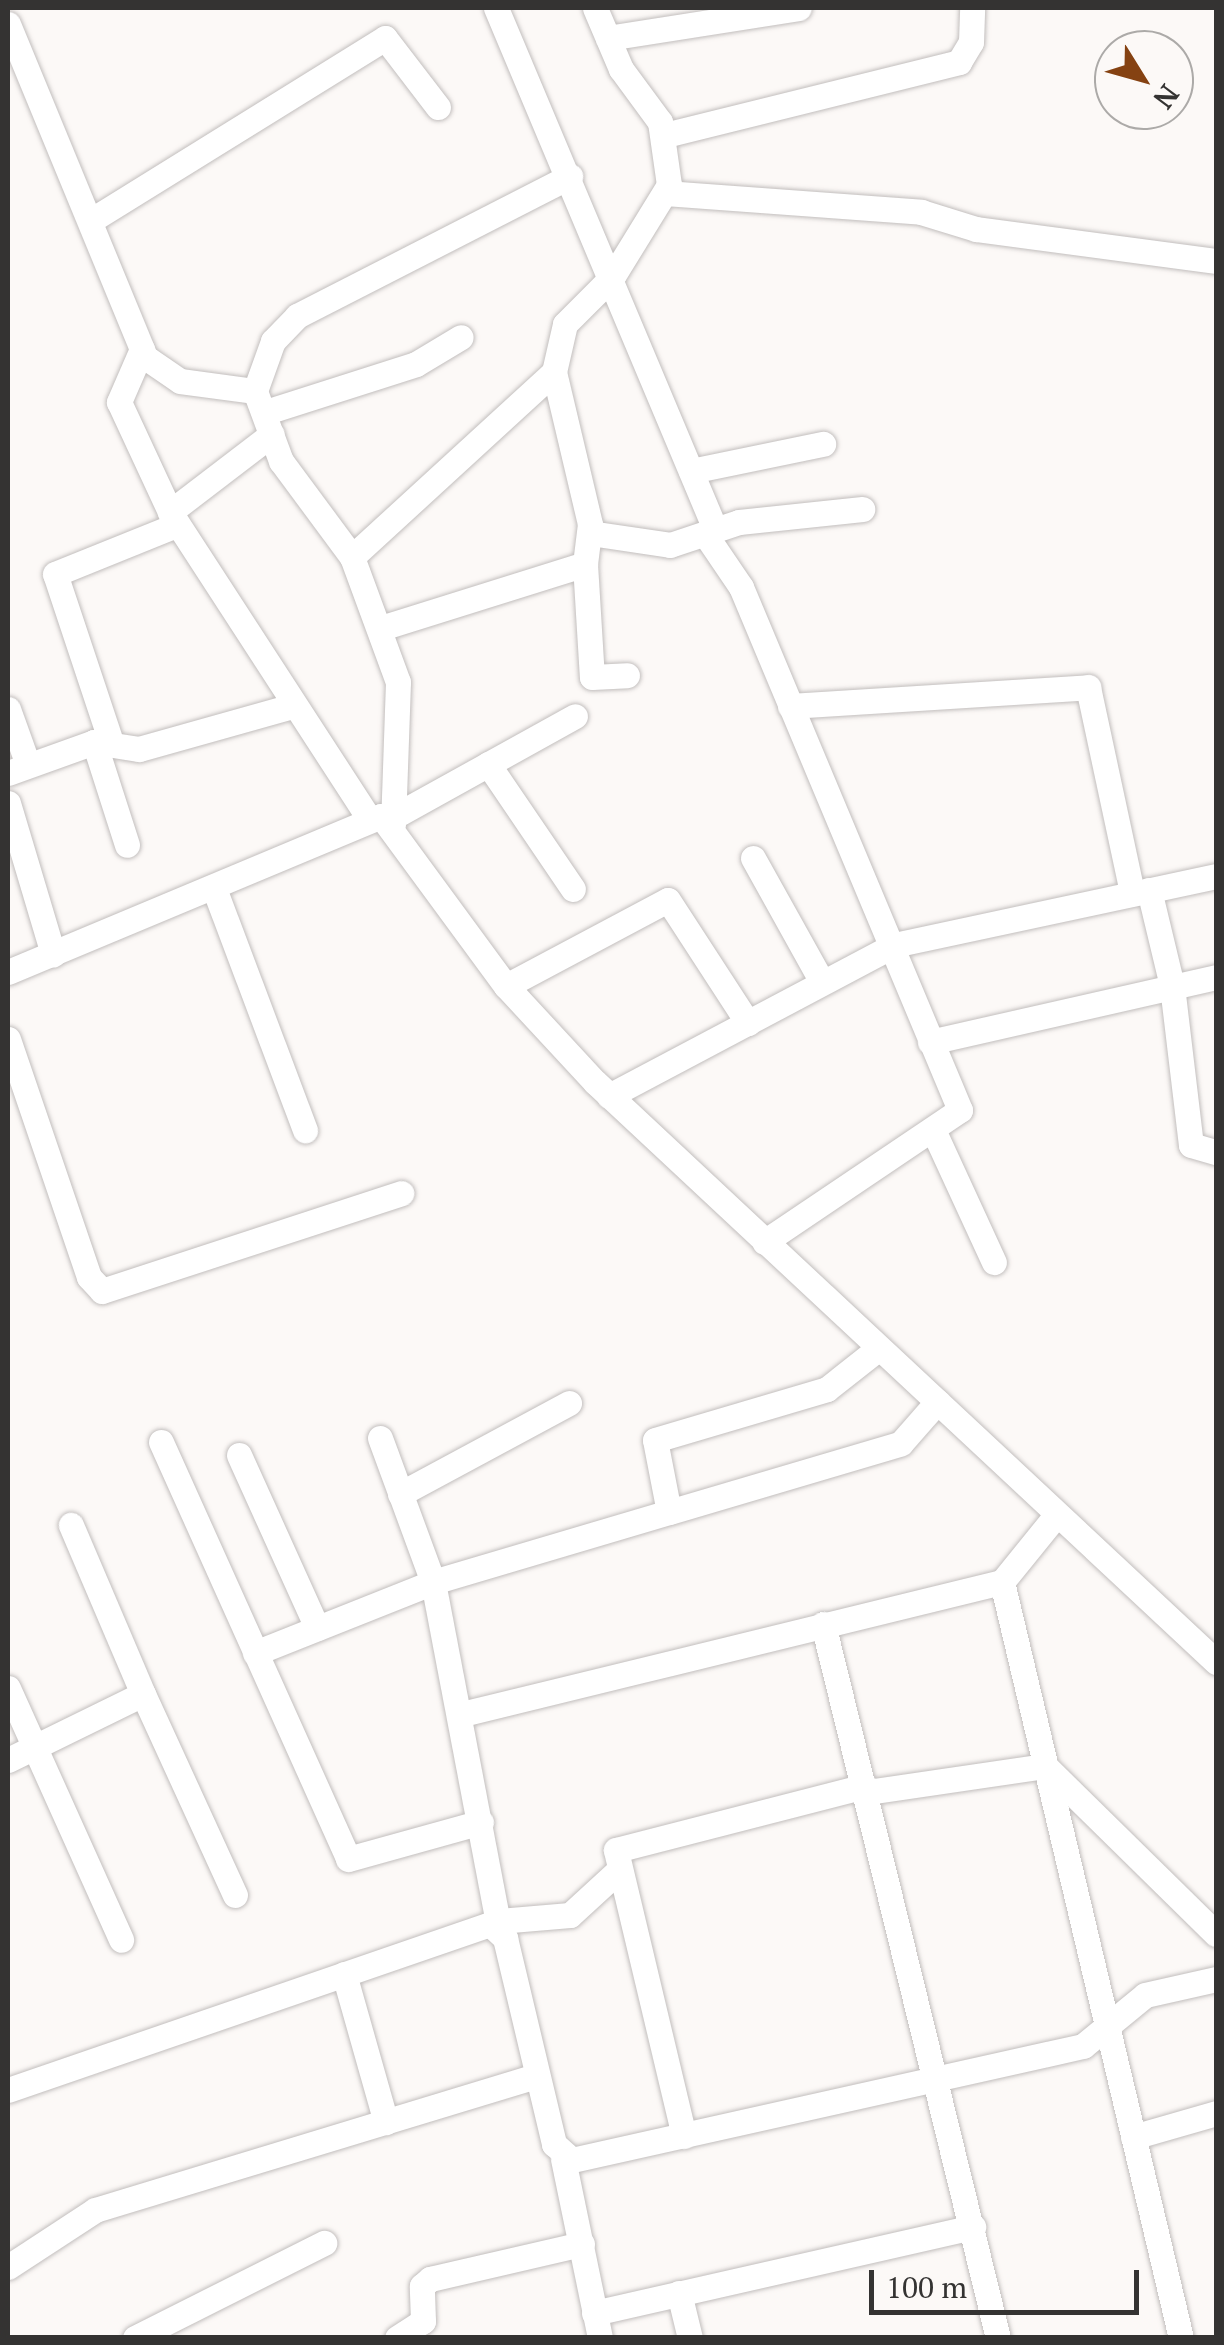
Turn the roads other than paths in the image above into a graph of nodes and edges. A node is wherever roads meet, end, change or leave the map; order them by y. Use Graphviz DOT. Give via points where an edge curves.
graph roads {
  1 [pos="496,8"];
  2 [pos="595,8"];
  3 [pos="799,8"];
  4 [pos="972,8"];
  5 [pos="723,13"];
  6 [pos="8,24"];
  7 [pos="608,38"];
  8 [pos="438,107"];
  9 [pos="665,136"];
  10 [pos="570,176"];
  11 [pos="665,193"];
  12 [pos="90,221"];
  13 [pos="1216,261"];
  14 [pos="612,276"];
  15 [pos="461,337"];
  16 [pos="142,349"];
  17 [pos="554,372"];
  18 [pos="264,412"];
  19 [pos="823,444"];
  20 [pos="691,471"];
  21 [pos="862,508"];
  22 [pos="173,518"];
  23 [pos="590,532"];
  24 [pos="710,532"];
  25 [pos="352,558"];
  26 [pos="585,564"];
  27 [pos="381,628"];
  28 [pos="626,676"];
  29 [pos="292,706"];
  30 [pos="790,706"];
  31 [pos="8,710"];
  32 [pos="576,716"];
  33 [pos="102,742"];
  34 [pos="488,764"];
  35 [pos="18,769"];
  36 [pos="8,803"];
  37 [pos="385,820"];
  38 [pos="127,845"];
  39 [pos="753,858"];
  40 [pos="1216,876"];
  41 [pos="214,888"];
  42 [pos="572,889"];
  43 [pos="1140,891"];
  44 [pos="887,948"];
  45 [pos="53,954"];
  46 [pos="8,972"];
  47 [pos="1216,977"];
  48 [pos="822,982"];
  49 [pos="506,986"];
  50 [pos="1172,986"];
  51 [pos="748,1023"];
  52 [pos="8,1039"];
  53 [pos="930,1042"];
  54 [pos="609,1096"];
  55 [pos="305,1130"];
  56 [pos="935,1134"];
  57 [pos="1216,1152"];
  58 [pos="401,1193"];
  59 [pos="764,1242"];
  60 [pos="994,1262"];
  61 [pos="878,1348"];
  62 [pos="936,1402"];
  63 [pos="568,1404"];
  64 [pos="380,1438"];
  65 [pos="161,1442"];
  66 [pos="239,1455"];
  67 [pos="400,1494"];
  68 [pos="669,1512"];
  69 [pos="1057,1514"];
  70 [pos="70,1525"];
  71 [pos="433,1582"];
  72 [pos="1002,1582"];
  73 [pos="823,1624"];
  74 [pos="316,1628"];
  75 [pos="255,1653"];
  76 [pos="1216,1662"];
  77 [pos="8,1688"];
  78 [pos="144,1694"];
  79 [pos="462,1714"];
  80 [pos="34,1748"];
  81 [pos="8,1760"];
  82 [pos="1045,1766"];
  83 [pos="866,1789"];
  84 [pos="481,1822"];
  85 [pos="618,1871"];
  86 [pos="234,1896"];
  87 [pos="499,1924"];
  88 [pos="1216,1934"];
  89 [pos="121,1940"];
  90 [pos="344,1974"];
  91 [pos="1216,1980"];
  92 [pos="1107,2024"];
  93 [pos="537,2076"];
  94 [pos="935,2078"];
  95 [pos="8,2090"];
  96 [pos="1216,2113"];
  97 [pos="386,2122"];
  98 [pos="684,2136"];
  99 [pos="1133,2137"];
  100 [pos="563,2159"];
  101 [pos="973,2227"];
  102 [pos="324,2243"];
  103 [pos="582,2244"];
  104 [pos="8,2267"];
  105 [pos="679,2294"];
  106 [pos="597,2325"];
  107 [pos="135,2338"];
  108 [pos="397,2338"];
  109 [pos="690,2338"];
  110 [pos="998,2338"];
  111 [pos="1181,2338"];
  1 -- 10 [label="street"];
  2 -- 7 [label="street"];
  3 -- 5 [label="street"];
  4 -- 9 [label="street" via="972,42 948,66 838,85"];
  5 -- 7 [label="street"];
  6 -- 12 [label="street"];
  7 -- 9 [label="street"];
  8 -- 12 [label="street" via="385,38"];
  9 -- 11 [label="street"];
  10 -- 14 [label="street"];
  10 -- 18 [label="street" via="297,316 274,341"];
  11 -- 13 [label="street" via="921,212 976,229"];
  11 -- 14 [label="street"];
  12 -- 16 [label="street"];
  14 -- 17 [label="street" via="565,324"];
  14 -- 20 [label="street"];
  15 -- 18 [label="street" via="416,364"];
  16 -- 18 [label="street" via="166,376"];
  16 -- 22 [label="street" via="119,402"];
  17 -- 23 [label="street"];
  17 -- 25 [label="street"];
  18 -- 22 [label="street"];
  18 -- 25 [label="street" via="291,478"];
  19 -- 20 [label="street"];
  20 -- 24 [label="street"];
  21 -- 24 [label="street"];
  22 -- 29 [label="street"];
  22 -- 33 [label="street" via="55,574"];
  23 -- 24 [label="street" via="654,546"];
  23 -- 26 [label="street"];
  24 -- 30 [label="street" via="741,587"];
  25 -- 27 [label="street"];
  26 -- 27 [label="street"];
  26 -- 28 [label="street" via="592,677"];
  27 -- 37 [label="street" via="400,703"];
  29 -- 33 [label="street" via="152,747"];
  29 -- 37 [label="street"];
  30 -- 43 [label="street" via="1088,687"];
  30 -- 44 [label="street"];
  31 -- 35 [label="street"];
  32 -- 34 [label="street"];
  33 -- 35 [label="street"];
  33 -- 38 [label="street"];
  34 -- 37 [label="street"];
  34 -- 42 [label="street"];
  36 -- 45 [label="street"];
  37 -- 41 [label="street"];
  37 -- 49 [label="street"];
  39 -- 48 [label="street"];
  40 -- 43 [label="street"];
  41 -- 45 [label="street"];
  41 -- 55 [label="street"];
  43 -- 44 [label="street"];
  43 -- 50 [label="street"];
  44 -- 48 [label="street"];
  44 -- 53 [label="street"];
  45 -- 46 [label="street"];
  47 -- 50 [label="street"];
  48 -- 51 [label="street"];
  49 -- 51 [label="street" via="668,900"];
  49 -- 54 [label="street"];
  50 -- 53 [label="street"];
  50 -- 57 [label="street" via="1190,1145"];
  51 -- 54 [label="street"];
  52 -- 58 [label="street" via="88,1278 102,1291"];
  53 -- 56 [label="street" via="960,1110"];
  54 -- 59 [label="street"];
  56 -- 59 [label="street"];
  56 -- 60 [label="street"];
  59 -- 61 [label="street"];
  61 -- 62 [label="street"];
  61 -- 68 [label="street" via="827,1389 654,1440"];
  62 -- 68 [label="street" via="901,1443"];
  62 -- 69 [label="street"];
  63 -- 67 [label="street"];
  64 -- 67 [label="street"];
  65 -- 75 [label="street"];
  66 -- 74 [label="street"];
  67 -- 71 [label="street"];
  68 -- 71 [label="street"];
  69 -- 72 [label="street"];
  69 -- 76 [label="street"];
  70 -- 78 [label="street"];
  71 -- 74 [label="street"];
  71 -- 79 [label="street"];
  72 -- 73 [label="street"];
  72 -- 82 [label="street"];
  73 -- 79 [label="street"];
  73 -- 83 [label="street"];
  74 -- 75 [label="street"];
  75 -- 84 [label="street" via="348,1859"];
  77 -- 80 [label="street"];
  78 -- 80 [label="street"];
  78 -- 86 [label="street"];
  79 -- 84 [label="street"];
  80 -- 81 [label="street"];
  80 -- 89 [label="street"];
  82 -- 83 [label="street"];
  82 -- 88 [label="street"];
  82 -- 92 [label="street"];
  83 -- 85 [label="street" via="621,1846"];
  83 -- 94 [label="street"];
  84 -- 87 [label="street"];
  85 -- 87 [label="street" via="570,1915"];
  85 -- 98 [label="street"];
  87 -- 90 [label="street"];
  87 -- 93 [label="street"];
  90 -- 95 [label="street"];
  90 -- 97 [label="street"];
  91 -- 92 [label="street" via="1145,1995"];
  92 -- 94 [label="street" via="1082,2046"];
  92 -- 99 [label="street"];
  93 -- 97 [label="street"];
  93 -- 100 [label="street"];
  94 -- 98 [label="street"];
  94 -- 101 [label="street"];
  96 -- 99 [label="street"];
  97 -- 104 [label="street" via="95,2210"];
  98 -- 100 [label="street"];
  99 -- 111 [label="street"];
  100 -- 103 [label="street"];
  101 -- 105 [label="street"];
  101 -- 110 [label="street"];
  102 -- 107 [label="street"];
  103 -- 106 [label="street"];
  103 -- 108 [label="street" via="430,2279 422,2286 423,2321"];
  105 -- 106 [label="street"];
  105 -- 109 [label="street"];
}
